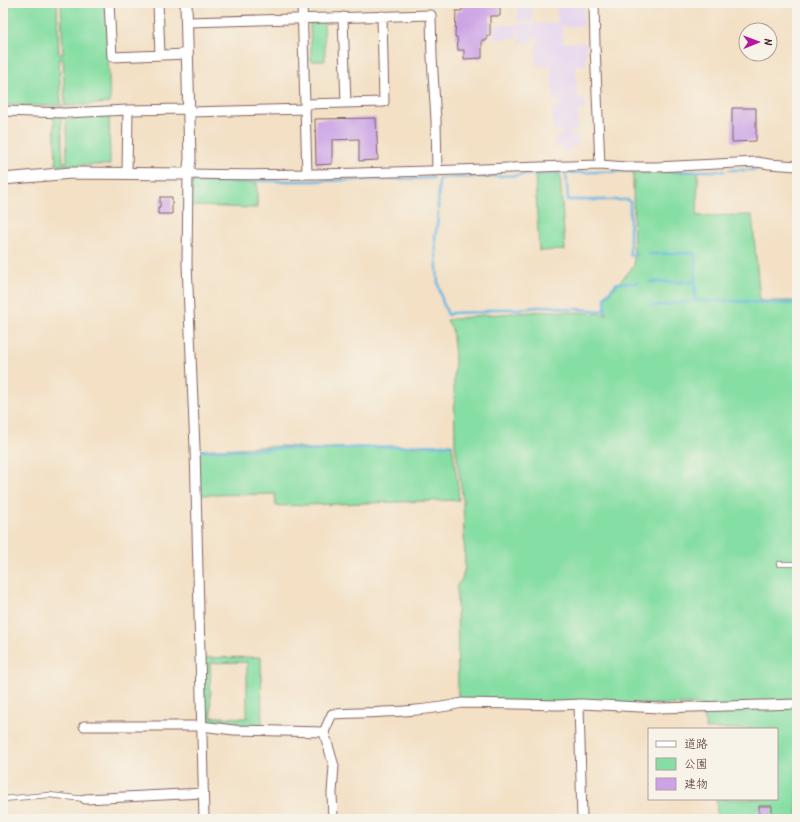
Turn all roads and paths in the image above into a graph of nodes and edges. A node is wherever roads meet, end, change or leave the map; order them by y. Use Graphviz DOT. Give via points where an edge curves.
graph roads {
  1 [pos="109,3"];
  2 [pos="158,3"];
  3 [pos="186,3"];
  4 [pos="302,3"];
  5 [pos="594,3"];
  6 [pos="382,16"];
  7 [pos="343,17"];
  8 [pos="303,18"];
  9 [pos="187,22"];
  10 [pos="188,54"];
  11 [pos="160,55"];
  12 [pos="346,103"];
  13 [pos="305,106"];
  14 [pos="128,110"];
  15 [pos="3,111"];
  16 [pos="189,111"];
  17 [pos="600,165"];
  18 [pos="797,166"];
  19 [pos="437,171"];
  20 [pos="127,173"];
  21 [pos="188,174"];
  22 [pos="306,174"];
  23 [pos="3,179"];
  24 [pos="779,564"];
  25 [pos="797,564"];
  26 [pos="579,704"];
  27 [pos="797,704"];
  28 [pos="84,726"];
  29 [pos="201,726"];
  30 [pos="324,732"];
  31 [pos="203,793"];
  32 [pos="3,799"];
  33 [pos="85,799"];
  34 [pos="204,819"];
  35 [pos="333,819"];
  36 [pos="582,819"];
  1 -- 11 [label="street" via="112,57"];
  2 -- 11 [label="street"];
  3 -- 9 [label="street"];
  4 -- 8 [label="street"];
  5 -- 17 [label="street"];
  6 -- 7 [label="street"];
  6 -- 12 [label="street" via="384,102"];
  6 -- 19 [label="street" via="431,15"];
  7 -- 8 [label="street"];
  7 -- 12 [label="street"];
  8 -- 9 [label="street"];
  8 -- 13 [label="street"];
  9 -- 10 [label="street"];
  10 -- 11 [label="street"];
  10 -- 16 [label="street"];
  12 -- 13 [label="street"];
  13 -- 16 [label="street"];
  13 -- 22 [label="street"];
  14 -- 15 [label="street" via="65,113"];
  14 -- 16 [label="street"];
  14 -- 20 [label="street"];
  16 -- 21 [label="street"];
  17 -- 18 [label="street" via="656,167 756,162"];
  17 -- 19 [label="street"];
  19 -- 22 [label="street"];
  20 -- 21 [label="street"];
  20 -- 23 [label="street" via="71,173"];
  21 -- 22 [label="street"];
  21 -- 29 [label="street" via="187,264 195,448"];
  24 -- 25 [label="lane"];
  26 -- 27 [label="street" via="660,708"];
  26 -- 30 [label="street" via="462,703 426,709 332,714"];
  26 -- 36 [label="street"];
  28 -- 29 [label="street"];
  29 -- 30 [label="street" via="234,730"];
  29 -- 31 [label="street"];
  30 -- 35 [label="street" via="334,766"];
  31 -- 33 [label="street"];
  31 -- 34 [label="street"];
  32 -- 33 [label="lane" via="49,795"];
}
